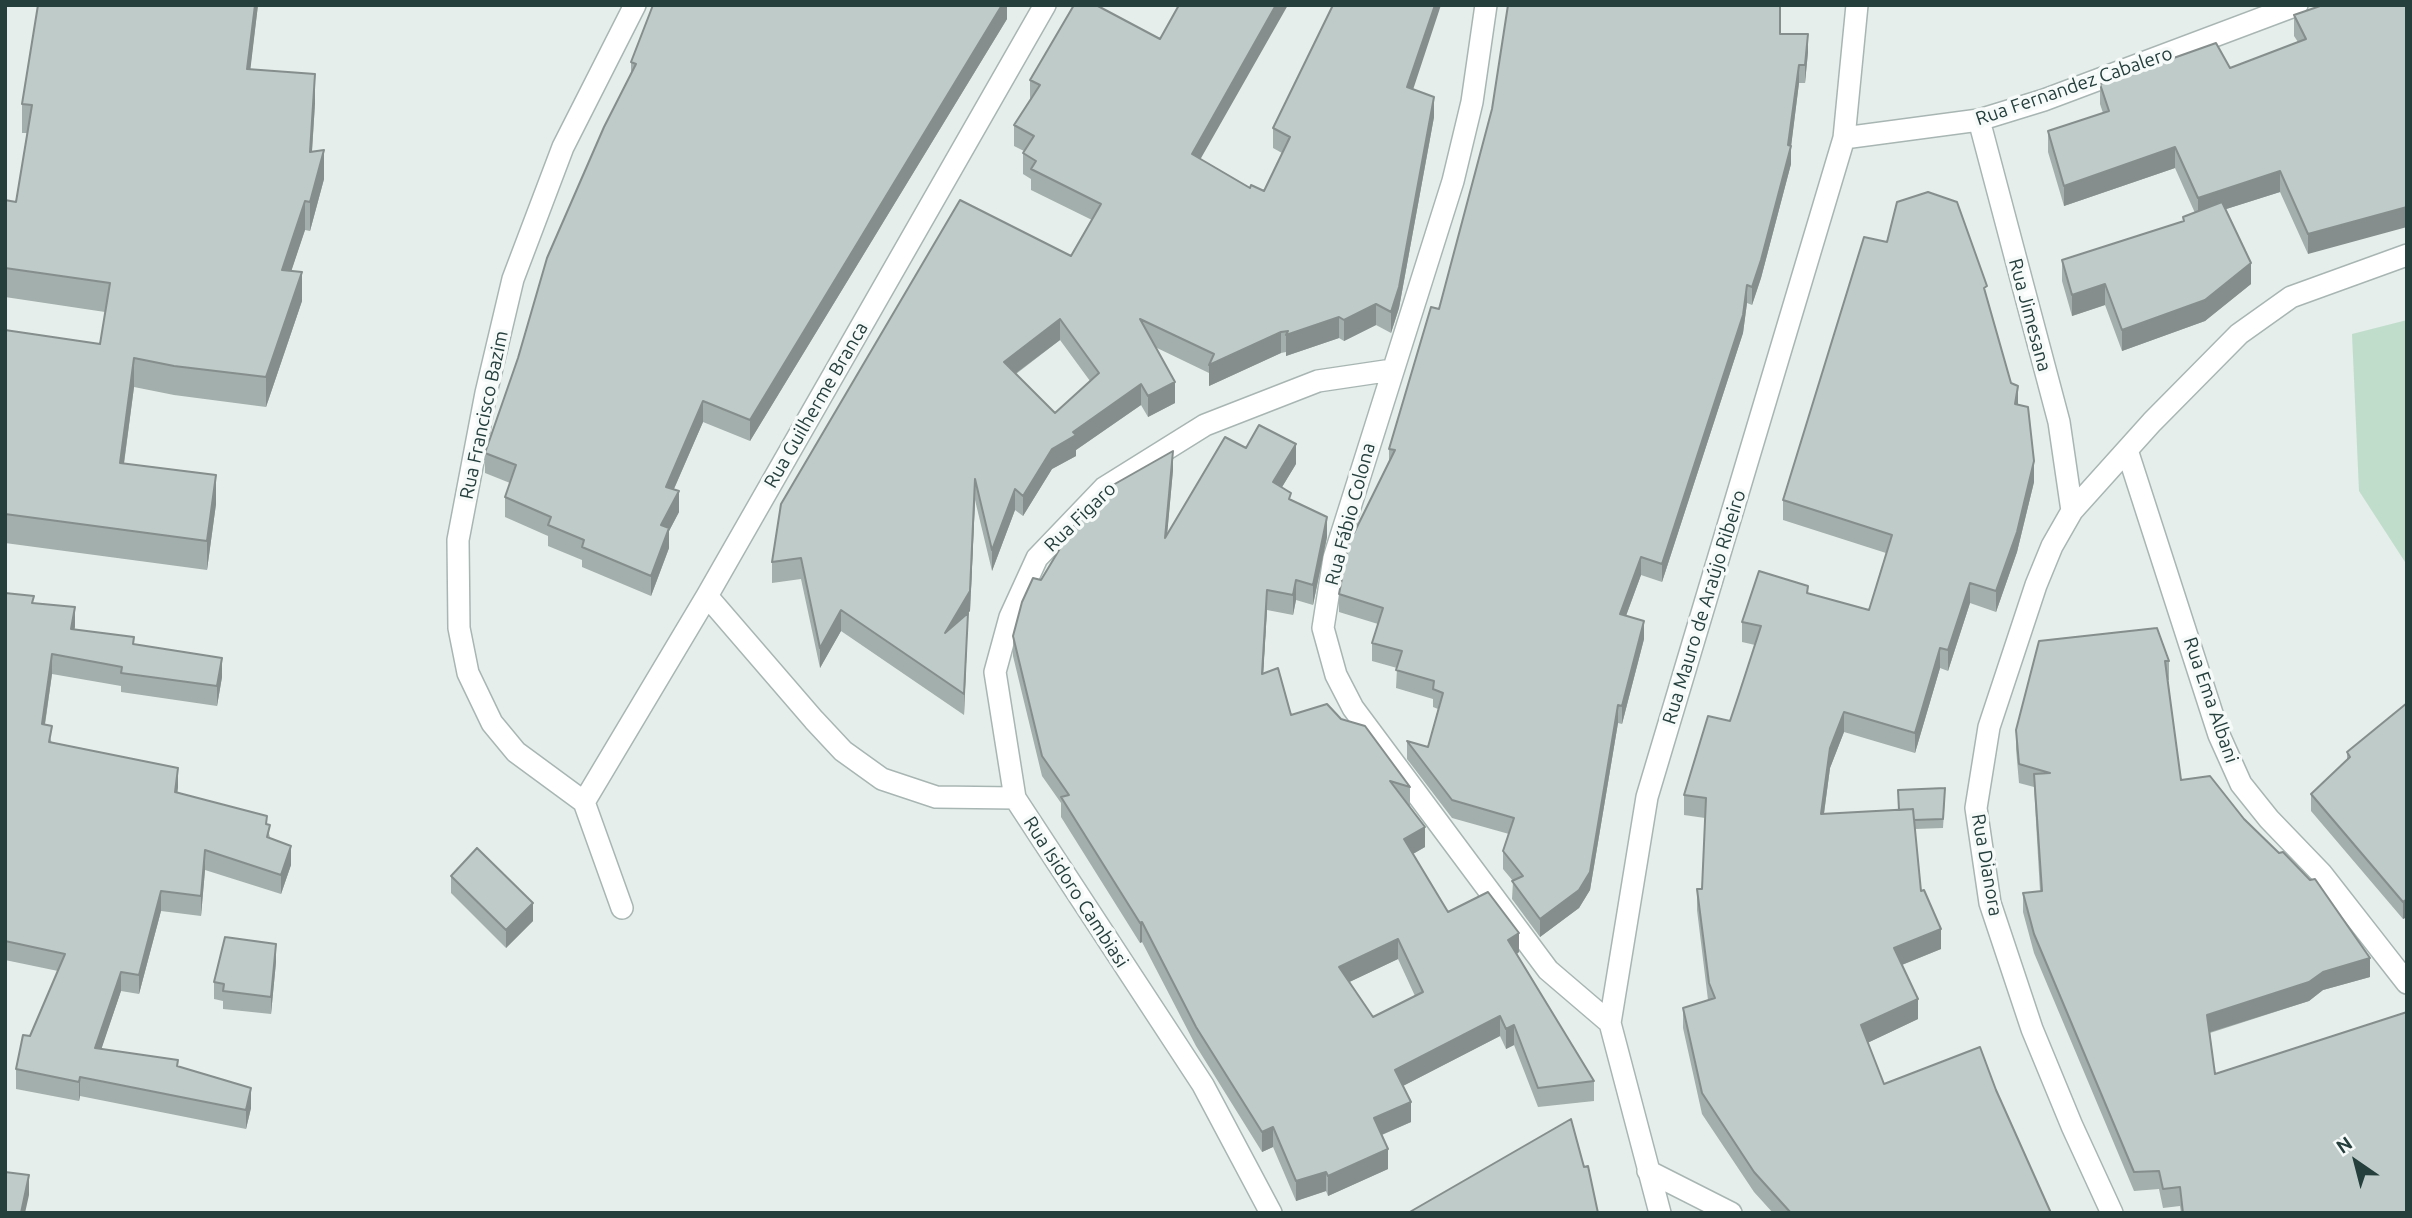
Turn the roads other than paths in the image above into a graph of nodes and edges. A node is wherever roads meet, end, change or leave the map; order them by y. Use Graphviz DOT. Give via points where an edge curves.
graph roads {
  1 [pos="635,5"];
  2 [pos="1045,5"];
  3 [pos="1486,5"];
  4 [pos="1857,5"];
  5 [pos="2297,5"];
  6 [pos="1979,120"];
  7 [pos="1844,138"];
  8 [pos="2407,255"];
  9 [pos="1392,370"];
  10 [pos="2127,450"];
  11 [pos="2072,511"];
  12 [pos="707,596"];
  13 [pos="1015,799"];
  14 [pos="584,802"];
  15 [pos="622,908"];
  16 [pos="2407,983"];
  17 [pos="1609,1023"];
  18 [pos="1648,1171"];
  19 [pos="1271,1213"];
  20 [pos="1660,1213"];
  21 [pos="1731,1213"];
  22 [pos="2112,1213"];
  1 -- 14 [label="street, Rua Francisco Bazim" via="564,147 513,279 458,540 459,628 468,673 492,723 516,752"];
  2 -- 12 [label="street, Rua Guilherme Branca"];
  3 -- 9 [label="street, Rua Fábio Colona" via="1472,102 1453,181"];
  4 -- 7 [label="street, Rua Mauro de Araújo Ribeiro"];
  5 -- 6 [label="street, Rua Fernandez Cabalero"];
  6 -- 7 [label="street, Rua Fernandez Cabalero"];
  6 -- 11 [label="street, Rua Jimesana" via="2059,422"];
  7 -- 17 [label="street, Rua Mauro de Araújo Ribeiro" via="1647,797"];
  8 -- 10 [label="street" via="2291,297 2239,334"];
  9 -- 13 [label="street, Rua Figaro" via="1318,381 1205,425 1104,488 1037,558 1010,617 995,672"];
  9 -- 17 [label="street, Rua Fábio Colona" via="1334,558 1323,628 1336,675 1353,708 1548,970"];
  10 -- 11 [label="street"];
  10 -- 16 [label="street, Rua Ema Albani" via="2219,735 2241,784 2321,873"];
  11 -- 22 [label="street, Rua Dianora" via="2036,586 1989,727 1976,808 1990,903 2032,1029"];
  12 -- 13 [label="street, Rua Isidoro Cambiasi" via="843,751 883,779 936,797"];
  12 -- 14 [label="street, Rua Guilherme Branca"];
  13 -- 19 [label="street, Rua Isidoro Cambiasi" via="1203,1085"];
  14 -- 15 [label="street"];
  17 -- 18 [label="street, Rua Mauro de Araújo Ribeiro"];
  18 -- 20 [label="street, Rua Mauro de Araújo Ribeiro"];
  18 -- 21 [label="street"];
}
